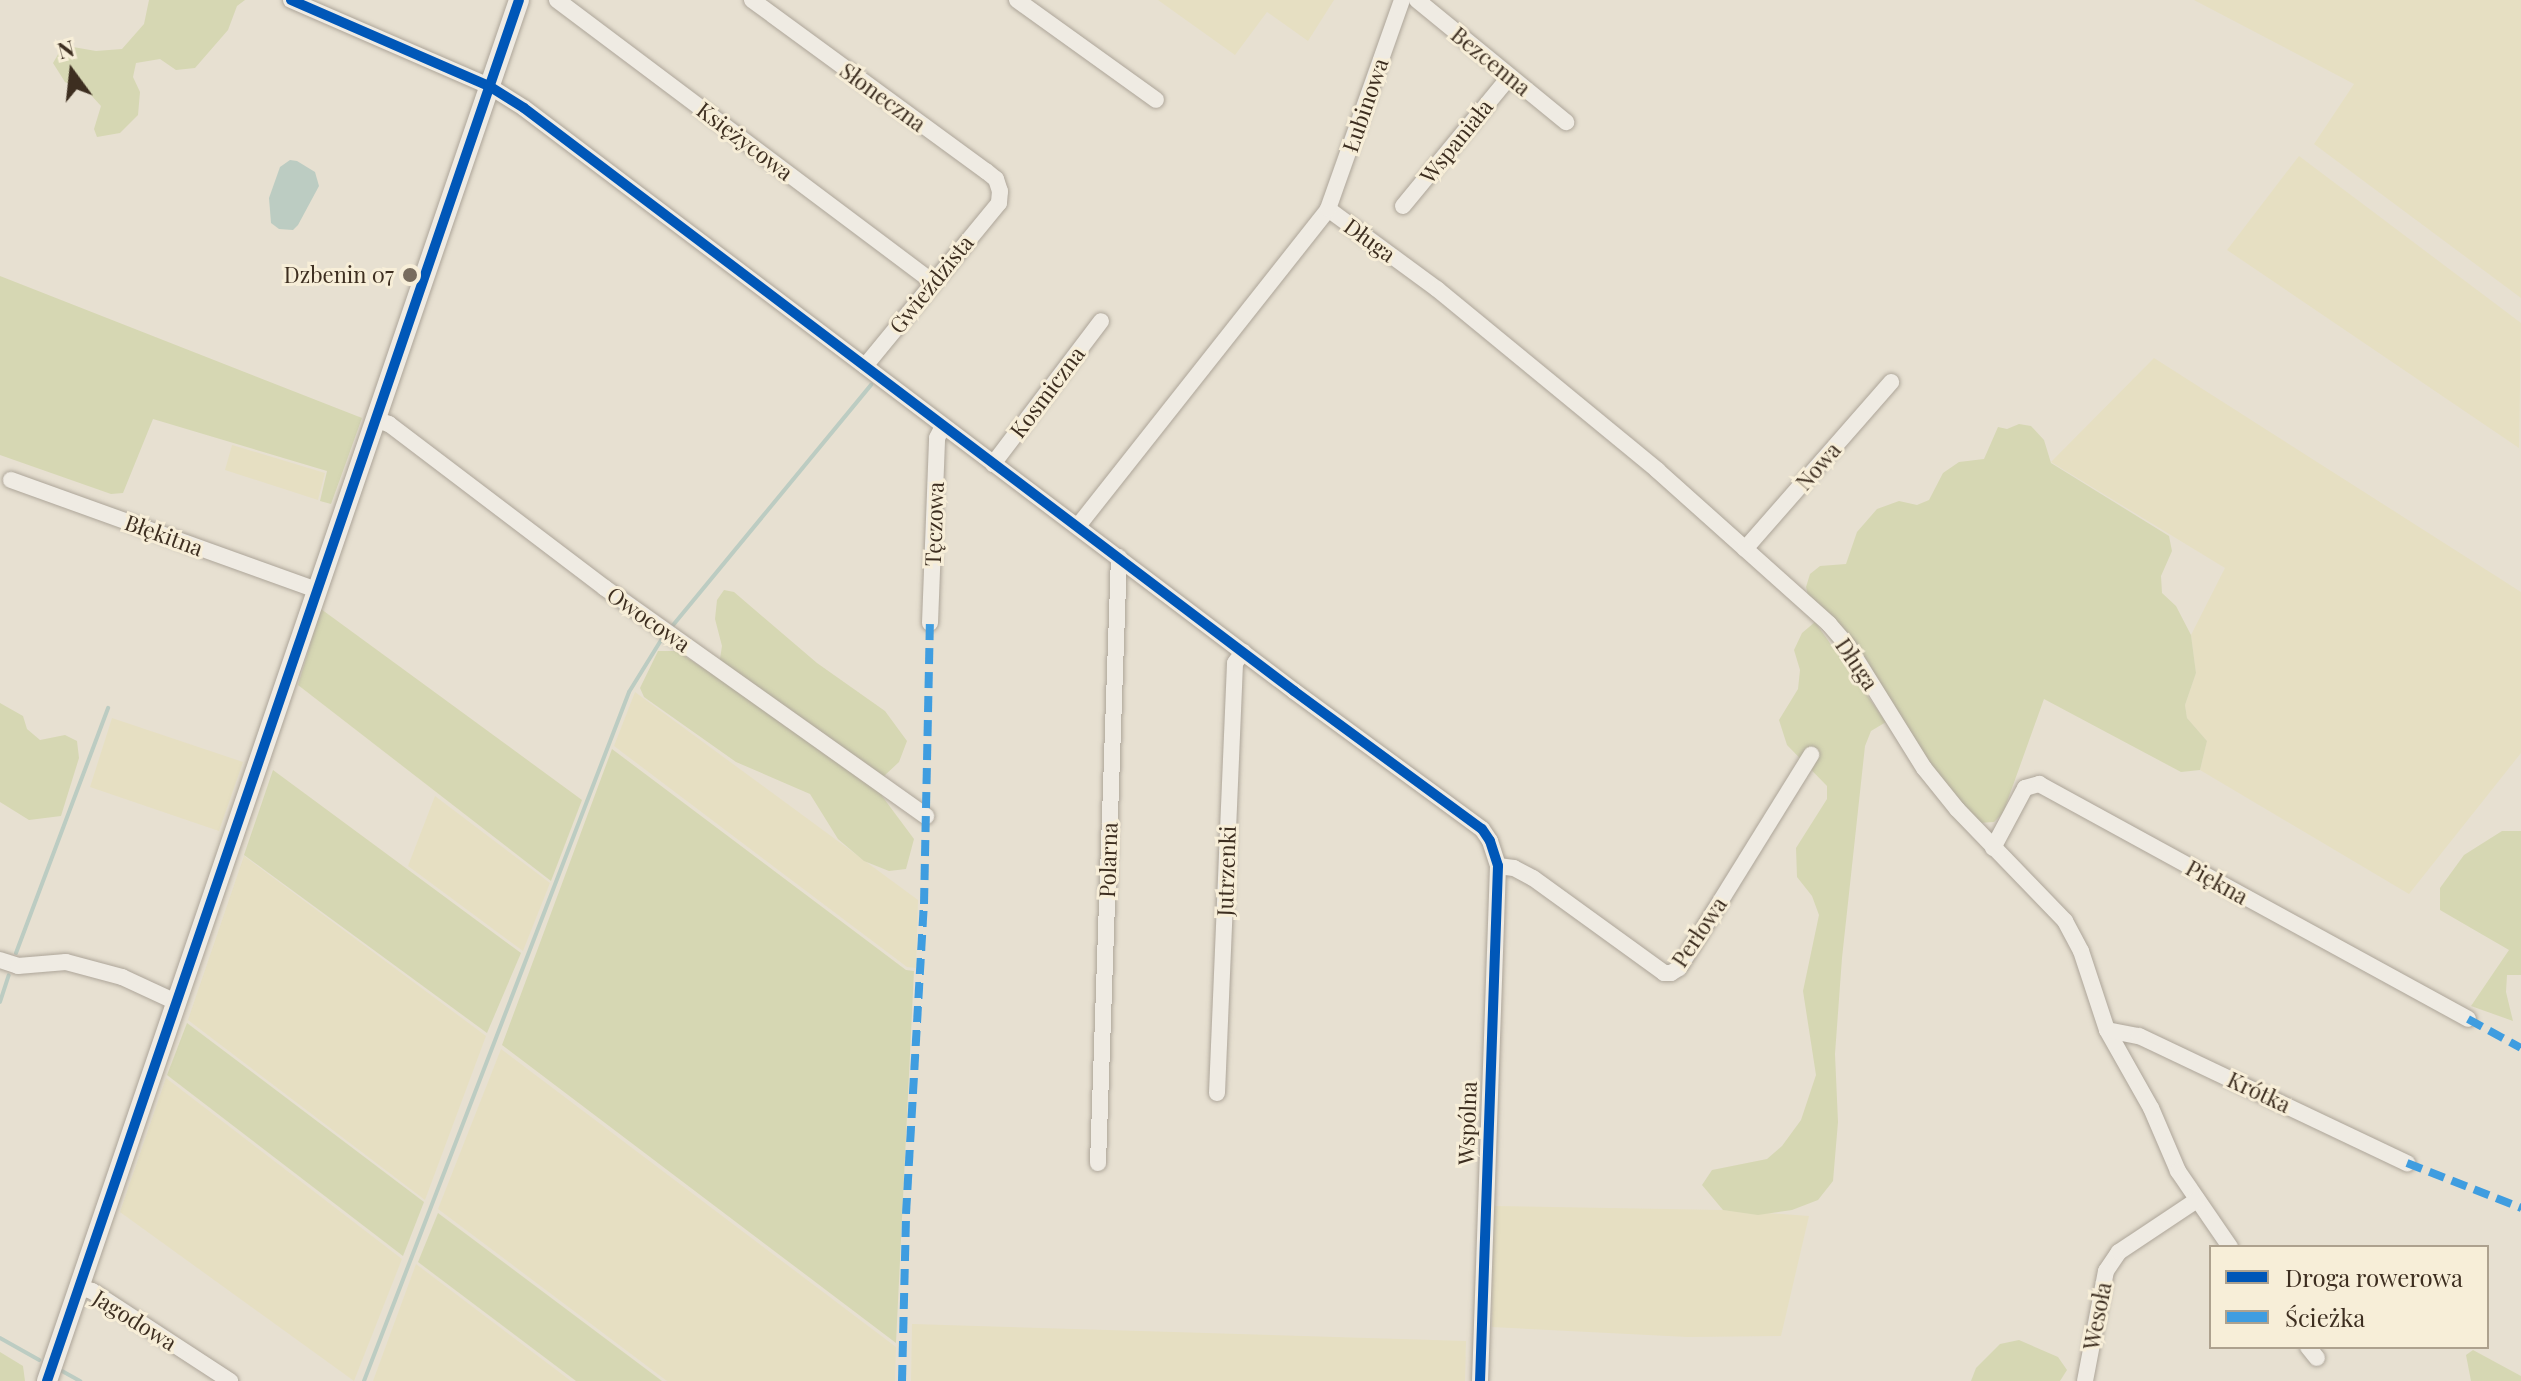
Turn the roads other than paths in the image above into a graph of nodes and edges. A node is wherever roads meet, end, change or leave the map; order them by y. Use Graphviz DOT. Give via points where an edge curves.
graph roads {
  1 [pos="291,0"];
  2 [pos="519,0"];
  3 [pos="557,0"];
  4 [pos="752,0"];
  5 [pos="1017,0"];
  6 [pos="1402,0"];
  7 [pos="1417,0"];
  8 [pos="1510,76"];
  9 [pos="489,86"];
  10 [pos="1156,100"];
  11 [pos="1566,122"];
  12 [pos="999,203"];
  13 [pos="1403,206"];
  14 [pos="1328,209"];
  15 [pos="932,282"];
  16 [pos="1101,321"];
  17 [pos="865,366"];
  18 [pos="1891,382"];
  19 [pos="375,419"];
  20 [pos="943,426"];
  21 [pos="993,464"];
  22 [pos="11,480"];
  23 [pos="1078,526"];
  24 [pos="1745,549"];
  25 [pos="1119,557"];
  26 [pos="317,590"];
  27 [pos="930,623"];
  28 [pos="1243,652"];
  29 [pos="1811,755"];
  30 [pos="926,816"];
  31 [pos="1993,848"];
  32 [pos="1498,866"];
  33 [pos="0,960"];
  34 [pos="176,1002"];
  35 [pos="2468,1019"];
  36 [pos="2107,1030"];
  37 [pos="1217,1093"];
  38 [pos="1098,1163"];
  39 [pos="2407,1163"];
  40 [pos="2197,1200"];
  41 [pos="2229,1245"];
  42 [pos="79,1287"];
  43 [pos="47,1381"];
  44 [pos="230,1381"];
  45 [pos="1480,1381"];
  46 [pos="2085,1381"];
  1 -- 9 [label="street"];
  2 -- 9 [label="street"];
  3 -- 15 [label="street, Księżycowa"];
  4 -- 12 [label="street, Słoneczna" via="996,179"];
  5 -- 10 [label="street"];
  6 -- 14 [label="street, Łubinowa"];
  7 -- 8 [label="street, Bezcenna"];
  8 -- 11 [label="street, Bezcenna"];
  8 -- 13 [label="street, Wspaniała"];
  9 -- 17 [label="street"];
  9 -- 19 [label="street"];
  12 -- 15 [label="street, Gwieździsta"];
  14 -- 23 [label="street, Łubinowa"];
  14 -- 24 [label="street, Długa" via="1437,289"];
  15 -- 17 [label="street, Gwieździsta"];
  16 -- 21 [label="street, Kosmiczna"];
  17 -- 20 [label="street"];
  18 -- 24 [label="street, Nowa"];
  19 -- 26 [label="street"];
  19 -- 30 [label="street, Owocowa" via="389,424 605,588"];
  20 -- 21 [label="street"];
  20 -- 27 [label="street, Tęczowa" via="937,438"];
  21 -- 23 [label="street"];
  22 -- 26 [label="street, Błękitna"];
  23 -- 25 [label="street"];
  24 -- 31 [label="street, Długa" via="1848,646 1924,768"];
  25 -- 28 [label="street"];
  25 -- 38 [label="street, Polarna"];
  26 -- 34 [label="street"];
  28 -- 32 [label="street" via="1482,829"];
  28 -- 37 [label="street, Jutrzenki" via="1235,663"];
  29 -- 32 [label="street, Perłowa" via="1679,968 1671,973 1533,878"];
  31 -- 35 [label="street, Piękna" via="2025,788 2039,784"];
  31 -- 36 [label="street, Długa" via="2065,921 2081,951"];
  32 -- 45 [label="street, Wspólna"];
  33 -- 34 [label="street" via="18,966 66,962 122,977"];
  34 -- 42 [label="street"];
  36 -- 39 [label="street, Krótka" via="2139,1036"];
  36 -- 40 [label="street, Długa"];
  40 -- 41 [label="street, Długa"];
  40 -- 46 [label="street, Wesoła" via="2119,1252 2106,1271"];
  42 -- 43 [label="street"];
  42 -- 44 [label="street, Jagodowa"];
}
